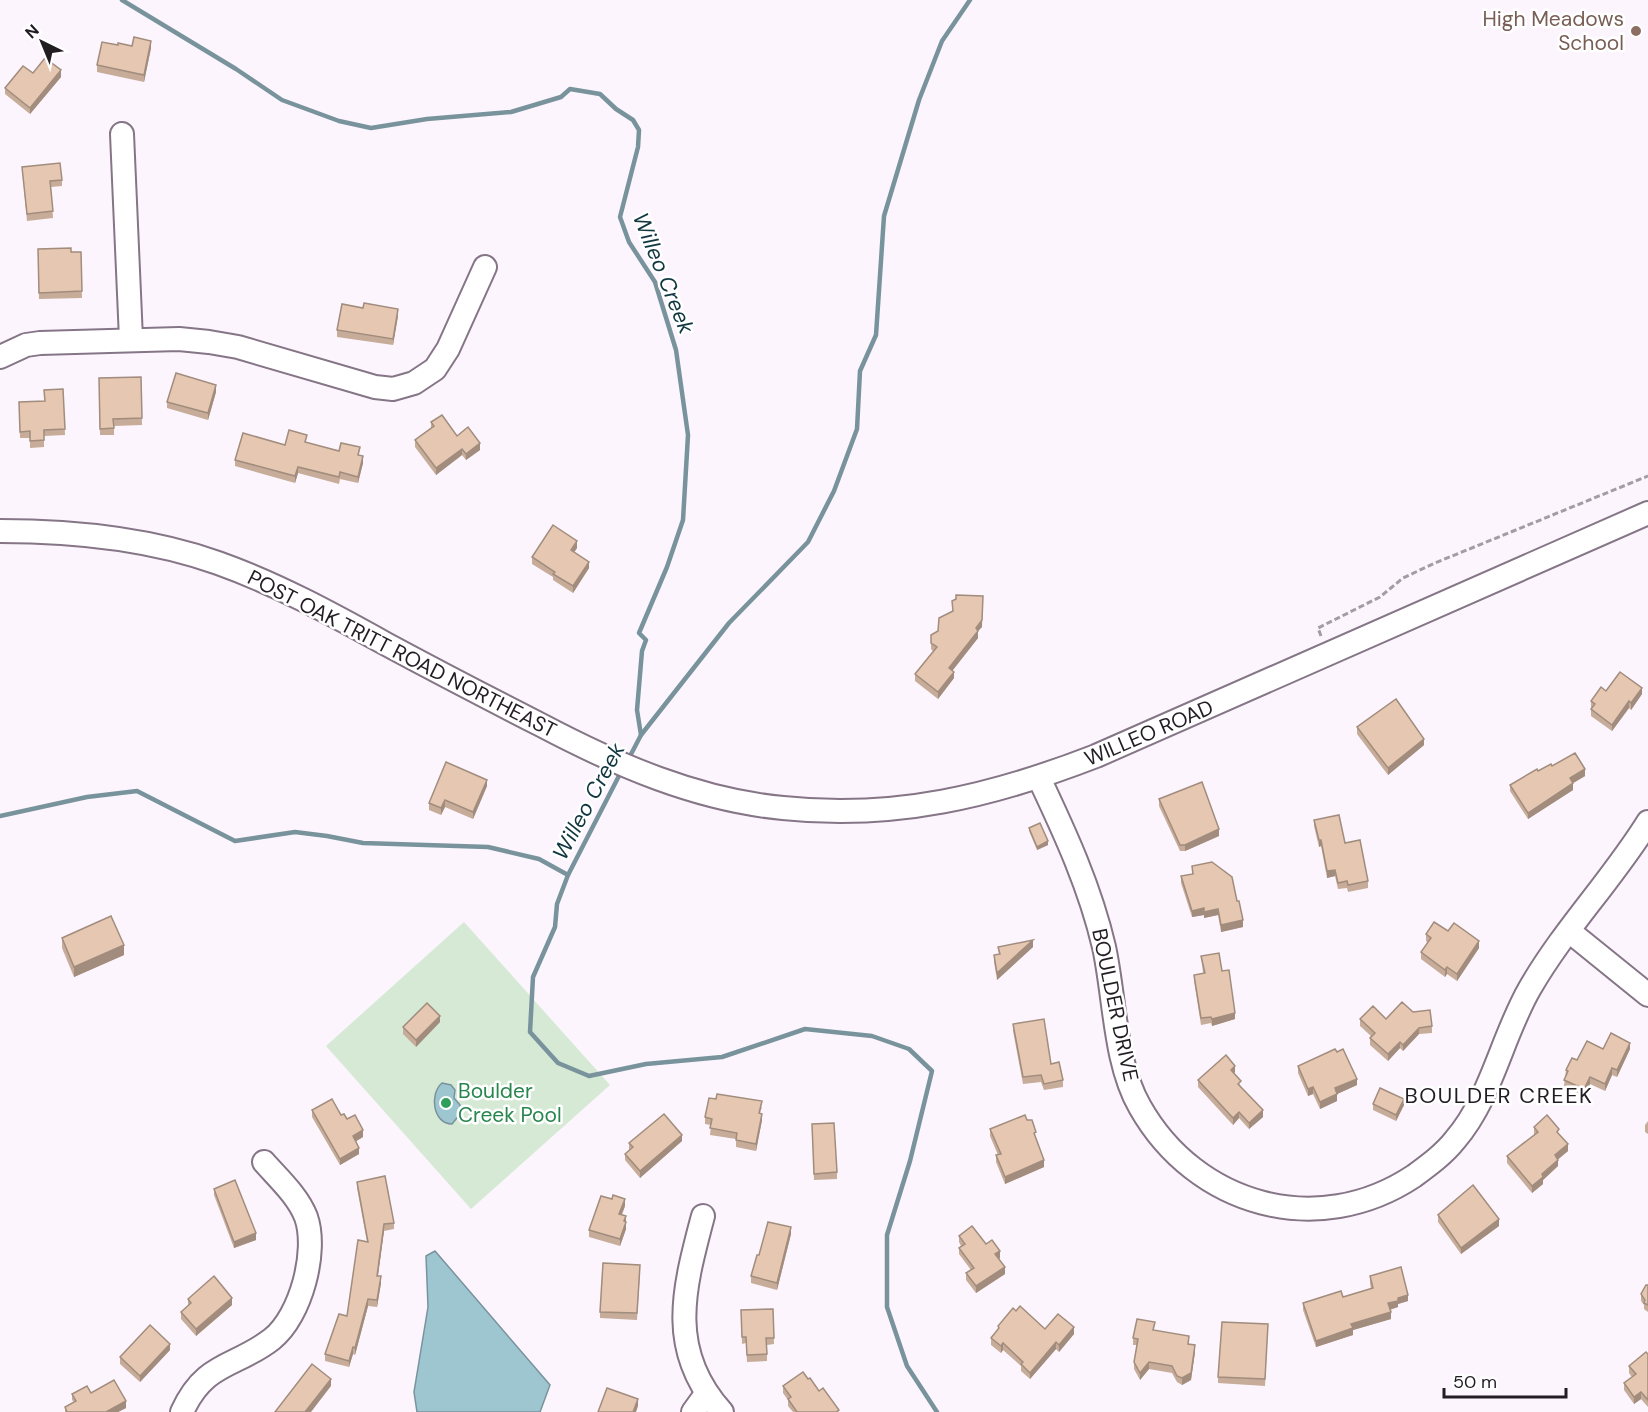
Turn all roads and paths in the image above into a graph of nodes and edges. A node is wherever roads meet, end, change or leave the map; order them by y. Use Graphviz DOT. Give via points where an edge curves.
graph roads {
  1 [pos="122,134"];
  2 [pos="485,267"];
  3 [pos="131,339"];
  4 [pos="0,357"];
  5 [pos="1648,476"];
  6 [pos="1648,513"];
  7 [pos="0,531"];
  8 [pos="1328,654"];
  9 [pos="623,765"];
  10 [pos="1039,778"];
  11 [pos="1648,822"];
  12 [pos="1569,931"];
  13 [pos="1648,995"];
  14 [pos="264,1162"];
  15 [pos="703,1216"];
  16 [pos="700,1403"];
  17 [pos="182,1412"];
  18 [pos="722,1412"];
  1 -- 3 [label="street"];
  2 -- 3 [label="street" via="435,369 414,383 393,389 366,385 238,347 179,339"];
  3 -- 4 [label="street" via="40,343"];
  5 -- 8 [label="path" via="1403,578 1380,597 1318,627"];
  6 -- 8 [label="street, WILLEO ROAD"];
  7 -- 9 [label="street, POST OAK TRITT ROAD NORTHEAST" via="122,538 220,563 309,603"];
  8 -- 10 [label="street, WILLEO ROAD"];
  9 -- 10 [label="street, WILLEO ROAD" via="707,794 782,808 836,811 942,802"];
  10 -- 12 [label="street, BOULDER DRIVE" via="1074,851 1092,901 1123,1061 1139,1105 1160,1138 1188,1166 1222,1188 1256,1202 1305,1209 1351,1204 1395,1189 1433,1163 1473,1116 1528,992"];
  11 -- 12 [label="street, BOULDER DRIVE"];
  12 -- 13 [label="street"];
  14 -- 17 [label="street" via="299,1204 309,1230 310,1245 299,1302 273,1338 203,1380"];
  15 -- 16 [label="street" via="683,1308"];
  16 -- 18 [label="street"];
}
